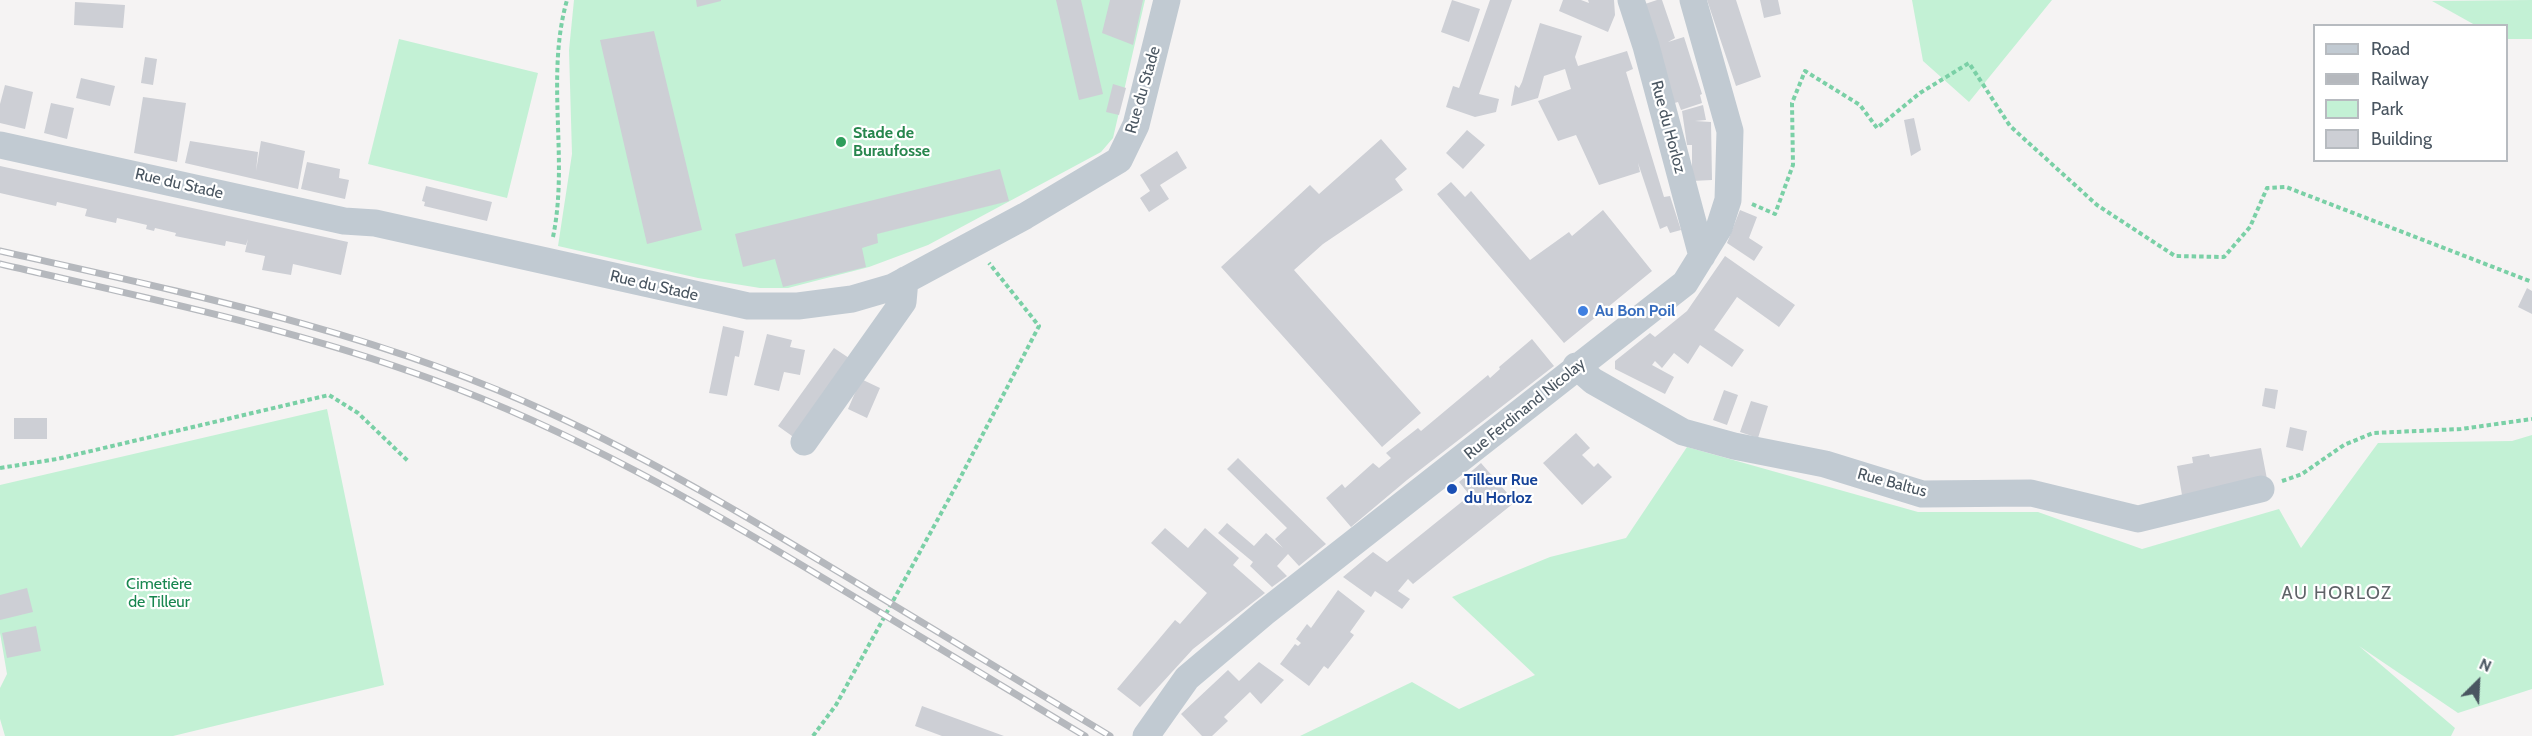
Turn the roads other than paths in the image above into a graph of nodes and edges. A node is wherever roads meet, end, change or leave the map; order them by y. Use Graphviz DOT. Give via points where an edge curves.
graph roads {
  1 [pos="1167,0"];
  2 [pos="1631,0"];
  3 [pos="1693,0"];
  4 [pos="0,145"];
  5 [pos="1702,255"];
  6 [pos="905,280"];
  7 [pos="1576,366"];
  8 [pos="804,442"];
  9 [pos="2261,489"];
  10 [pos="1146,736"];
  1 -- 6 [label="street, Rue du Stade" via="1136,125 1119,160"];
  2 -- 5 [label="street, Rue du Horloz"];
  3 -- 5 [label="street, Rue Ferdinand Nicolay" via="1730,131 1728,200 1719,228"];
  4 -- 6 [label="street, Rue du Stade" via="748,306 798,306 852,299"];
  5 -- 7 [label="street, Rue Ferdinand Nicolay" via="1685,283"];
  6 -- 8 [label="street" via="903,302"];
  7 -- 9 [label="street, Rue Baltus" via="1593,381 1683,432 1825,464 1922,494 2031,494 2138,519"];
  7 -- 10 [label="street, Rue Ferdinand Nicolay" via="1187,678"];
}
